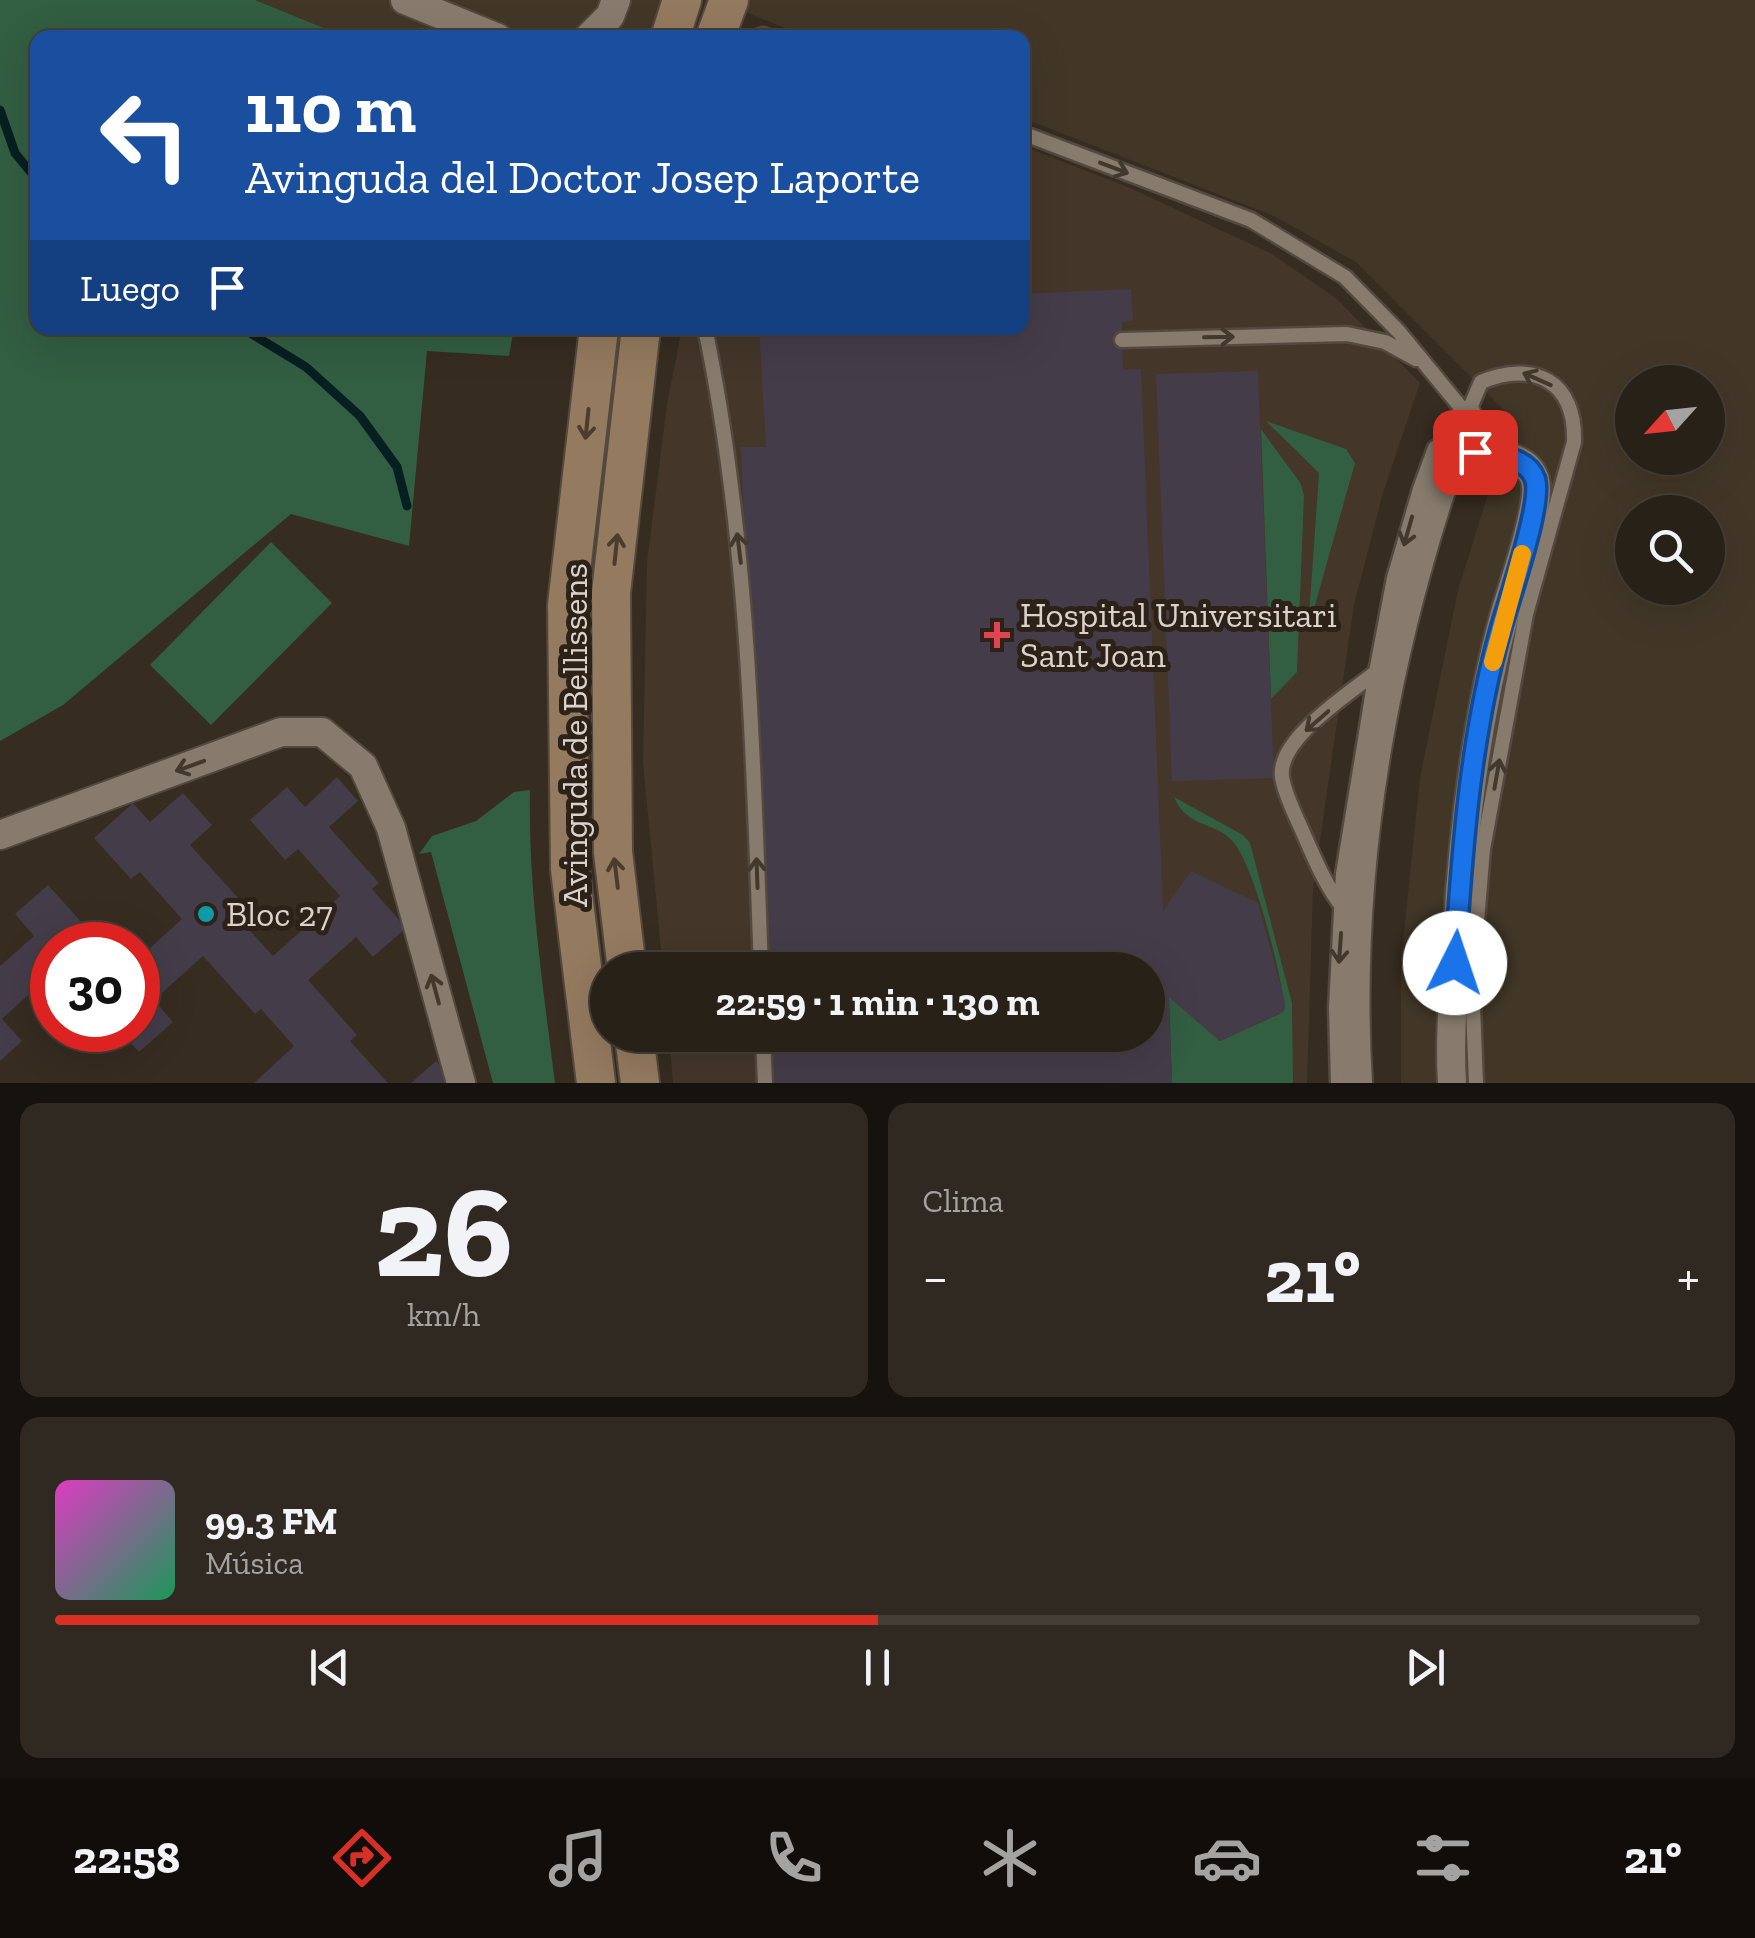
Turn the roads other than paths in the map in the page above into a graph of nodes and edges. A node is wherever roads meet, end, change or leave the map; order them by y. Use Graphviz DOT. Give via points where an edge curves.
graph roads {
  1 [pos="405,0"];
  2 [pos="616,0"];
  3 [pos="655,0"];
  4 [pos="682,0"];
  5 [pos="729,0"];
  6 [pos="478,30"];
  7 [pos="596,30"];
  8 [pos="647,30"];
  9 [pos="673,30"];
  10 [pos="718,30"];
  11 [pos="1030,136"];
  12 [pos="598,335"];
  13 [pos="641,335"];
  14 [pos="707,335"];
  15 [pos="1122,340"];
  16 [pos="1424,364"];
  17 [pos="1461,434"];
  18 [pos="1384,666"];
  19 [pos="0,835"];
  20 [pos="1350,916"];
  21 [pos="625,952"];
  22 [pos="760,952"];
  23 [pos="636,1052"];
  24 [pos="764,1052"];
  25 [pos="461,1083"];
  26 [pos="596,1083"];
  27 [pos="640,1083"];
  28 [pos="765,1083"];
  29 [pos="1338,1083"];
  30 [pos="1358,1083"];
  31 [pos="1452,1083"];
  32 [pos="1476,1083"];
  1 -- 6 [label="street"];
  2 -- 7 [label="street"];
  3 -- 8 [label="main road"];
  4 -- 9 [label="main road"];
  5 -- 10 [label="main road"];
  11 -- 16 [label="lane, one-way" via="1251,220 1345,277"];
  12 -- 26 [label="main road, Avinguda de Bellissens, one-way" via="567,605 570,869"];
  21 -- 13 [label="main road, Avinguda de Bellissens, one-way" via="613,852 611,593"];
  22 -- 14 [label="lane, one-way" via="744,596"];
  15 -- 16 [label="lane, one-way" via="1346,334 1385,342"];
  16 -- 17 [label="lane"];
  17 -- 18 [label="street, one-way"];
  17 -- 31 [label="street" via="1475,452 1516,460 1537,484 1477,741 1461,859"];
  32 -- 17 [label="lane, one-way" via="1472,981 1483,849 1526,614 1575,424 1557,389 1515,371 1481,382"];
  18 -- 20 [label="street"];
  18 -- 20 [label="lane, one-way" via="1302,734 1283,761 1288,799 1326,887"];
  25 -- 19 [label="street, one-way" via="385,812 363,766 322,732 281,732"];
  20 -- 29 [label="lane, one-way" via="1336,1008"];
  20 -- 30 [label="street"];
  23 -- 27 [label="main road"];
  24 -- 28 [label="lane"];
}
